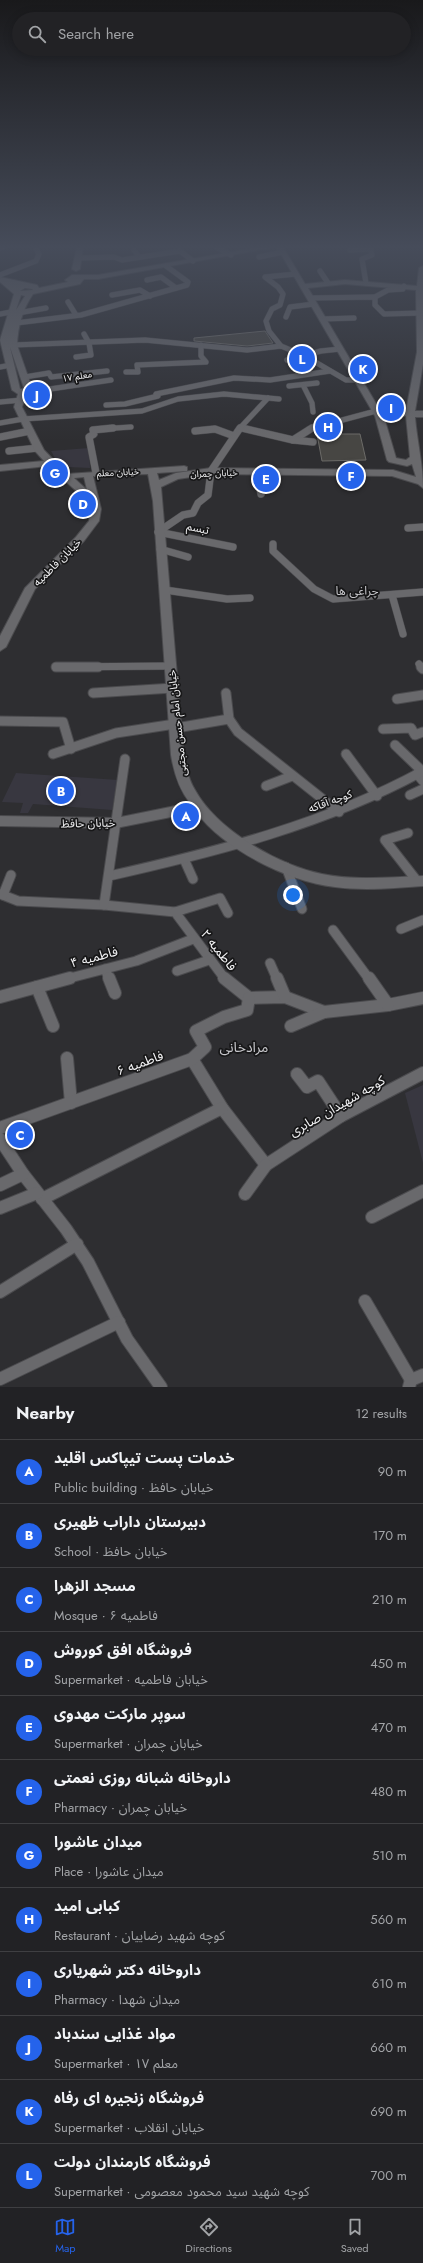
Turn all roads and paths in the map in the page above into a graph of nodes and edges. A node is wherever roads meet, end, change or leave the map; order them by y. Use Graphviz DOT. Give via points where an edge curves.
graph roads {
  1 [pos="22,312"];
  2 [pos="74,312"];
  3 [pos="94,312"];
  4 [pos="271,312"];
  5 [pos="288,312"];
  6 [pos="318,312"];
  7 [pos="382,312"];
  8 [pos="1,313"];
  9 [pos="14,313"];
  10 [pos="421,313"];
  11 [pos="76,315"];
  12 [pos="286,317"];
  13 [pos="354,318"];
  14 [pos="322,319"];
  15 [pos="16,323"];
  16 [pos="423,328"];
  17 [pos="84,334"];
  18 [pos="2,335"];
  19 [pos="89,343"];
  20 [pos="6,345"];
  21 [pos="200,345"];
  22 [pos="281,346"];
  23 [pos="340,349"];
  24 [pos="422,351"];
  25 [pos="305,356"];
  26 [pos="76,358"];
  27 [pos="287,360"];
  28 [pos="11,365"];
  29 [pos="0,367"];
  30 [pos="107,371"];
  31 [pos="330,371"];
  32 [pos="126,372"];
  33 [pos="25,377"];
  34 [pos="286,378"];
  35 [pos="111,380"];
  36 [pos="358,380"];
  37 [pos="317,383"];
  38 [pos="303,385"];
  39 [pos="22,396"];
  40 [pos="268,398"];
  41 [pos="280,399"];
  42 [pos="0,402"];
  43 [pos="106,405"];
  44 [pos="313,412"];
  45 [pos="377,413"];
  46 [pos="410,414"];
  47 [pos="423,414"];
  48 [pos="23,419"];
  49 [pos="0,423"];
  50 [pos="131,427"];
  51 [pos="240,428"];
  52 [pos="30,431"];
  53 [pos="195,431"];
  54 [pos="234,436"];
  55 [pos="0,437"];
  56 [pos="293,440"];
  57 [pos="313,442"];
  58 [pos="39,449"];
  59 [pos="9,450"];
  60 [pos="423,450"];
  61 [pos="414,454"];
  62 [pos="392,460"];
  63 [pos="48,463"];
  64 [pos="38,465"];
  65 [pos="0,468"];
  66 [pos="151,470"];
  67 [pos="211,471"];
  68 [pos="257,472"];
  69 [pos="58,473"];
  70 [pos="393,473"];
  71 [pos="93,474"];
  72 [pos="67,477"];
  73 [pos="422,483"];
  74 [pos="157,485"];
  75 [pos="261,494"];
  76 [pos="93,497"];
  77 [pos="423,527"];
  78 [pos="408,528"];
  79 [pos="158,532"];
  80 [pos="273,544"];
  81 [pos="233,547"];
  82 [pos="160,549"];
  83 [pos="188,557"];
  84 [pos="165,590"];
  85 [pos="423,592"];
  86 [pos="392,595"];
  87 [pos="250,598"];
  88 [pos="402,634"];
  89 [pos="0,647"];
  90 [pos="171,666"];
  91 [pos="56,667"];
  92 [pos="173,688"];
  93 [pos="93,693"];
  94 [pos="226,693"];
  95 [pos="423,695"];
  96 [pos="397,699"];
  97 [pos="229,719"];
  98 [pos="0,721"];
  99 [pos="176,726"];
  100 [pos="382,729"];
  101 [pos="423,732"];
  102 [pos="395,745"];
  103 [pos="71,749"];
  104 [pos="53,754"];
  105 [pos="346,754"];
  106 [pos="125,759"];
  107 [pos="421,774"];
  108 [pos="292,776"];
  109 [pos="266,786"];
  110 [pos="423,788"];
  111 [pos="410,794"];
  112 [pos="377,796"];
  113 [pos="199,806"];
  114 [pos="339,812"];
  115 [pos="0,821"];
  116 [pos="116,823"];
  117 [pos="408,833"];
  118 [pos="240,843"];
  119 [pos="184,859"];
  120 [pos="286,867"];
  121 [pos="12,875"];
  122 [pos="109,876"];
  123 [pos="193,879"];
  124 [pos="420,881"];
  125 [pos="2,895"];
  126 [pos="104,905"];
  127 [pos="302,909"];
  128 [pos="175,912"];
  129 [pos="228,913"];
  130 [pos="423,920"];
  131 [pos="401,929"];
  132 [pos="333,930"];
  133 [pos="193,939"];
  134 [pos="209,960"];
  135 [pos="270,963"];
  136 [pos="105,969"];
  137 [pos="177,971"];
  138 [pos="37,987"];
  139 [pos="115,993"];
  140 [pos="0,997"];
  141 [pos="285,997"];
  142 [pos="250,998"];
  143 [pos="423,998"];
  144 [pos="388,1005"];
  145 [pos="324,1012"];
  146 [pos="53,1026"];
  147 [pos="291,1026"];
  148 [pos="67,1058"];
  149 [pos="192,1059"];
  150 [pos="423,1073"];
  151 [pos="297,1074"];
  152 [pos="71,1103"];
  153 [pos="222,1108"];
  154 [pos="341,1116"];
  155 [pos="0,1128"];
  156 [pos="0,1139"];
  157 [pos="266,1165"];
  158 [pos="23,1174"];
  159 [pos="0,1185"];
  160 [pos="423,1191"];
  161 [pos="244,1194"];
  162 [pos="40,1196"];
  163 [pos="0,1208"];
  164 [pos="372,1217"];
  165 [pos="77,1244"];
  166 [pos="0,1292"];
  167 [pos="365,1301"];
  168 [pos="118,1322"];
  169 [pos="0,1379"];
  170 [pos="414,1381"];
  171 [pos="161,1387"];
  1 -- 9 [label="street"];
  2 -- 11 [label="street"];
  3 -- 11 [label="street"];
  4 -- 22 [label="street" via="266,321 269,331"];
  5 -- 12 [label="street"];
  6 -- 14 [label="main road"];
  7 -- 10 [label="street" via="384,314"];
  8 -- 9 [label="street"];
  9 -- 15 [label="main road, خیابان معلم"];
  9 -- 18 [label="main road, خیابان معلم"];
  10 -- 16 [label="main road"];
  11 -- 15 [label="street" via="38,323"];
  13 -- 14 [label="street"];
  14 -- 23 [label="main road"];
  15 -- 20 [label="main road, خیابان معلم"];
  16 -- 24 [label="main road"];
  17 -- 19 [label="street"];
  18 -- 20 [label="main road, خیابان معلم"];
  19 -- 20 [label="street"];
  19 -- 21 [label="street" via="145,340"];
  19 -- 26 [label="street" via="91,355"];
  20 -- 28 [label="main road, خیابان معلم"];
  20 -- 33 [label="main road, خیابان معلم"];
  21 -- 22 [label="street" via="247,350"];
  21 -- 32 [label="street" via="201,356 206,362 137,366 138,372"];
  22 -- 25 [label="street"];
  23 -- 25 [label="street"];
  23 -- 36 [label="main road"];
  24 -- 46 [label="main road"];
  25 -- 27 [label="street"];
  25 -- 31 [label="street"];
  28 -- 29 [label="street"];
  28 -- 39 [label="main road, خیابان معلم" via="16,390"];
  30 -- 33 [label="street" via="51,377 49,373"];
  31 -- 34 [label="street"];
  31 -- 36 [label="street" via="346,380"];
  33 -- 39 [label="main road, خیابان معلم" via="28,388"];
  34 -- 38 [label="street" via="290,389"];
  34 -- 43 [label="street" via="234,378 156,394 158,396 125,404"];
  35 -- 39 [label="street, معلم ۱۷"];
  36 -- 45 [label="main road"];
  37 -- 38 [label="street"];
  38 -- 44 [label="street" via="312,403"];
  39 -- 42 [label="street, معلم ۱۷"];
  39 -- 48 [label="main road, خیابان معلم" via="18,407"];
  40 -- 41 [label="street"];
  40 -- 48 [label="street" via="224,394 178,399 142,411"];
  40 -- 51 [label="street"];
  45 -- 46 [label="main road"];
  45 -- 56 [label="street" via="310,429"];
  45 -- 62 [label="main road"];
  46 -- 47 [label="main road"];
  46 -- 61 [label="main road"];
  48 -- 49 [label="street"];
  48 -- 52 [label="main road, خیابان معلم"];
  50 -- 71 [label="street" via="93,430 94,434 90,437"];
  51 -- 54 [label="street"];
  51 -- 56 [label="street" via="281,440"];
  52 -- 55 [label="street"];
  52 -- 58 [label="main road, خیابان معلم"];
  53 -- 54 [label="street" via="215,429"];
  54 -- 67 [label="street"];
  56 -- 57 [label="street"];
  58 -- 59 [label="street"];
  58 -- 63 [label="main road, خیابان معلم"];
  58 -- 64 [label="main road"];
  60 -- 61 [label="street"];
  61 -- 62 [label="main road" via="407,463"];
  61 -- 73 [label="main road"];
  62 -- 70 [label="main road"];
  63 -- 64 [label="main road"];
  63 -- 69 [label="main road, خیابان معلم"];
  64 -- 65 [label="main road"];
  64 -- 69 [label="main road" via="46,477"];
  66 -- 67 [label="main road, خیابان معلم"];
  66 -- 71 [label="main road, خیابان معلم"];
  66 -- 74 [label="main road"];
  67 -- 68 [label="main road, خیابان چمران"];
  67 -- 74 [label="main road, خیابان چمران" via="176,476"];
  67 -- 79 [label="street" via="208,476 208,495 198,503 193,513 183,515"];
  68 -- 70 [label="main road, خیابان چمران"];
  68 -- 75 [label="street"];
  69 -- 71 [label="main road, خیابان معلم"];
  69 -- 72 [label="main road, خیابان معلم"];
  70 -- 73 [label="main road, خیابان چمران"];
  71 -- 72 [label="main road, خیابان معلم"];
  71 -- 76 [label="main road, خیابان فاطمیه"];
  71 -- 76 [label="main road" via="98,486"];
  72 -- 76 [label="main road"];
  74 -- 79 [label="main road, خیابان امام حسن مجتبی"];
  76 -- 89 [label="main road, خیابان فاطمیه" via="96,515 90,527 30,588"];
  77 -- 78 [label="street"];
  79 -- 81 [label="street, تبسم"];
  79 -- 82 [label="main road, خیابان امام حسن مجتبی"];
  80 -- 86 [label="street" via="273,551 308,584 333,599"];
  82 -- 83 [label="street"];
  82 -- 84 [label="main road, خیابان امام حسن مجتبی"];
  84 -- 87 [label="street" via="227,599"];
  84 -- 90 [label="main road, خیابان امام حسن مجتبی"];
  85 -- 86 [label="street"];
  86 -- 88 [label="street"];
  90 -- 91 [label="street"];
  90 -- 92 [label="main road, خیابان امام حسن مجتبی"];
  92 -- 93 [label="street"];
  92 -- 99 [label="main road, خیابان امام حسن مجتبی"];
  94 -- 97 [label="street"];
  95 -- 96 [label="street" via="415,694"];
  97 -- 99 [label="street"];
  97 -- 108 [label="street" via="238,732"];
  98 -- 103 [label="street" via="63,722"];
  99 -- 103 [label="street" via="116,733"];
  99 -- 113 [label="main road, خیابان امام حسن مجتبی" via="181,773 185,785"];
  100 -- 101 [label="street" via="412,728 415,735"];
  102 -- 107 [label="street"];
  103 -- 104 [label="street"];
  105 -- 112 [label="street"];
  106 -- 116 [label="street"];
  107 -- 112 [label="street, کوچه آقاکه"];
  108 -- 109 [label="street"];
  108 -- 114 [label="street"];
  110 -- 111 [label="street"];
  112 -- 114 [label="street, کوچه آقاکه"];
  113 -- 116 [label="main road, خیابان حافظ"];
  113 -- 118 [label="main road, خیابان امام حسن مجتبی"];
  114 -- 118 [label="street, کوچه آقاکه"];
  115 -- 116 [label="main road, خیابان حافظ"];
  116 -- 122 [label="street"];
  117 -- 124 [label="street" via="385,840"];
  118 -- 119 [label="street, کوچه آقاکه"];
  118 -- 120 [label="main road, خیابان امام حسن مجتبی"];
  119 -- 122 [label="street, کوچه آقاکه"];
  119 -- 123 [label="street"];
  120 -- 124 [label="main road, خیابان امام حسن مجتبی" via="322,880 340,882"];
  120 -- 127 [label="street"];
  121 -- 125 [label="street"];
  122 -- 126 [label="street"];
  125 -- 126 [label="street" via="18,902"];
  126 -- 128 [label="street"];
  128 -- 129 [label="street" via="220,898"];
  128 -- 133 [label="street, فاطمیه ۲"];
  130 -- 131 [label="street"];
  132 -- 144 [label="street"];
  133 -- 134 [label="street, فاطمیه ۲"];
  133 -- 136 [label="street, فاطمیه ۴" via="136,961"];
  134 -- 137 [label="street"];
  134 -- 142 [label="street, فاطمیه ۲" via="223,978"];
  135 -- 141 [label="street"];
  136 -- 138 [label="street, فاطمیه ۴"];
  136 -- 139 [label="street"];
  138 -- 140 [label="street, فاطمیه ۴"];
  138 -- 146 [label="street"];
  141 -- 142 [label="street"];
  141 -- 145 [label="street"];
  142 -- 149 [label="street, فاطمیه ۶" via="247,1010 224,1017 196,1031 205,1047"];
  143 -- 144 [label="street"];
  144 -- 145 [label="street"];
  145 -- 147 [label="street"];
  148 -- 152 [label="street"];
  149 -- 152 [label="street, فاطمیه ۶"];
  149 -- 153 [label="street"];
  150 -- 154 [label="street, کوچه شهیدان صابری"];
  151 -- 154 [label="street" via="307,1087 318,1082"];
  152 -- 155 [label="street, فاطمیه ۶"];
  153 -- 157 [label="street"];
  153 -- 162 [label="street"];
  154 -- 157 [label="street, کوچه شهیدان صابری"];
  156 -- 158 [label="street"];
  157 -- 161 [label="street, کوچه شهیدان صابری"];
  158 -- 159 [label="street"];
  158 -- 162 [label="street"];
  160 -- 164 [label="street"];
  162 -- 163 [label="street"];
  162 -- 165 [label="street"];
  165 -- 166 [label="street"];
  165 -- 168 [label="street"];
  167 -- 170 [label="street"];
  168 -- 169 [label="street"];
  168 -- 171 [label="street"];
}
